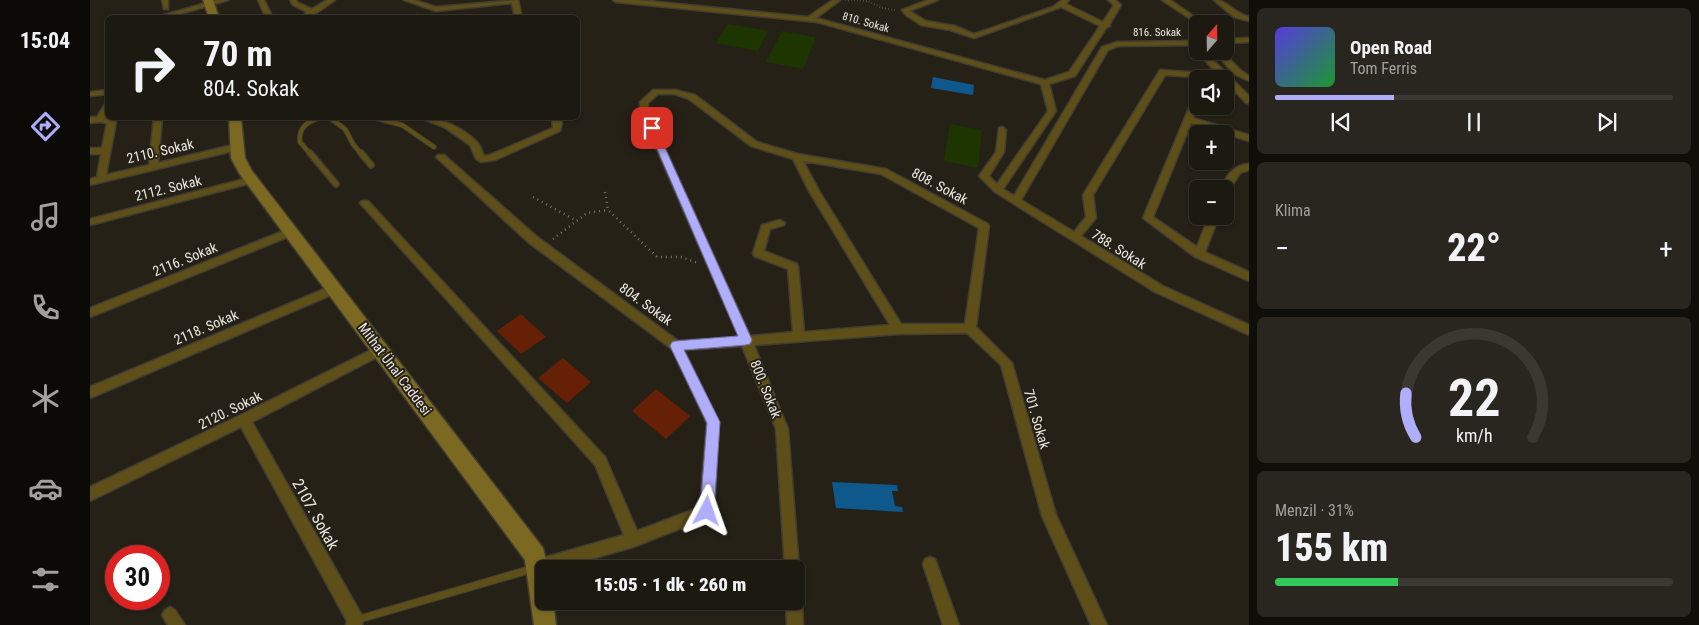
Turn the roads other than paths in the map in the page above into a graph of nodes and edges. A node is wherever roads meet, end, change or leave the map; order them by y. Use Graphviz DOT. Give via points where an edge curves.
graph roads {
  1 [pos="165,0"];
  2 [pos="225,0"];
  3 [pos="261,0"];
  4 [pos="293,0"];
  5 [pos="332,0"];
  6 [pos="407,0"];
  7 [pos="514,0"];
  8 [pos="616,0"];
  9 [pos="837,0"];
  10 [pos="935,0"];
  11 [pos="1165,0"];
  12 [pos="1217,0"];
  13 [pos="1113,1"];
  14 [pos="209,2"];
  15 [pos="1064,2"];
  16 [pos="166,8"];
  17 [pos="312,12"];
  18 [pos="166,15"];
  19 [pos="213,15"];
  20 [pos="268,15"];
  21 [pos="308,15"];
  22 [pos="519,15"];
  23 [pos="1189,16"];
  24 [pos="810,19"];
  25 [pos="1249,19"];
  26 [pos="1106,26"];
  27 [pos="1100,34"];
  28 [pos="1234,40"];
  29 [pos="1249,40"];
  30 [pos="1117,44"];
  31 [pos="1189,46"];
  32 [pos="1209,60"];
  33 [pos="1227,60"];
  34 [pos="1217,70"];
  35 [pos="1189,75"];
  36 [pos="1249,79"];
  37 [pos="1045,83"];
  38 [pos="1234,87"];
  39 [pos="105,92"];
  40 [pos="90,94"];
  41 [pos="1249,101"];
  42 [pos="105,109"];
  43 [pos="644,111"];
  44 [pos="1190,115"];
  45 [pos="1189,118"];
  46 [pos="95,119"];
  47 [pos="158,120"];
  48 [pos="235,120"];
  49 [pos="307,120"];
  50 [pos="332,120"];
  51 [pos="383,120"];
  52 [pos="431,120"];
  53 [pos="557,120"];
  54 [pos="1002,130"];
  55 [pos="1249,138"];
  56 [pos="237,147"];
  57 [pos="434,147"];
  58 [pos="107,151"];
  59 [pos="90,152"];
  60 [pos="441,157"];
  61 [pos="797,158"];
  62 [pos="371,165"];
  63 [pos="152,167"];
  64 [pos="1249,167"];
  65 [pos="101,180"];
  66 [pos="252,180"];
  67 [pos="1229,180"];
  68 [pos="90,182"];
  69 [pos="336,184"];
  70 [pos="998,190"];
  71 [pos="1016,200"];
  72 [pos="365,203"];
  73 [pos="90,222"];
  74 [pos="780,223"];
  75 [pos="1210,225"];
  76 [pos="291,232"];
  77 [pos="1074,237"];
  78 [pos="1199,254"];
  79 [pos="1249,277"];
  80 [pos="334,289"];
  81 [pos="90,313"];
  82 [pos="970,328"];
  83 [pos="898,329"];
  84 [pos="1249,330"];
  85 [pos="799,336"];
  86 [pos="746,340"];
  87 [pos="676,346"];
  88 [pos="381,350"];
  89 [pos="90,393"];
  90 [pos="244,420"];
  91 [pos="90,494"];
  92 [pos="633,540"];
  93 [pos="535,560"];
  94 [pos="561,560"];
  95 [pos="791,560"];
  96 [pos="930,564"];
  97 [pos="535,567"];
  98 [pos="543,610"];
  99 [pos="795,610"];
  100 [pos="354,623"];
  101 [pos="545,625"];
  102 [pos="796,625"];
  103 [pos="951,625"];
  104 [pos="1099,625"];
  1 -- 16 [label="street"];
  2 -- 14 [label="street"];
  3 -- 20 [label="street"];
  4 -- 17 [label="street"];
  5 -- 17 [label="street"];
  6 -- 7 [label="street" via="436,9"];
  7 -- 22 [label="street"];
  8 -- 24 [label="street, 810. Sokak"];
  9 -- 24 [label="street"];
  10 -- 15 [label="street" via="905,10 924,23 974,36"];
  11 -- 23 [label="street"];
  12 -- 25 [label="street" via="1236,16"];
  13 -- 26 [label="street"];
  14 -- 18 [label="street"];
  14 -- 19 [label="main road"];
  15 -- 26 [label="street"];
  17 -- 21 [label="street"];
  24 -- 37 [label="street, 810. Sokak"];
  26 -- 27 [label="street"];
  27 -- 30 [label="street"];
  27 -- 37 [label="street" via="1072,74"];
  28 -- 29 [label="street"];
  30 -- 31 [label="street, 816. Sokak"];
  30 -- 71 [label="street" via="1105,49"];
  32 -- 34 [label="street"];
  33 -- 36 [label="street"];
  35 -- 77 [label="street" via="1163,72 1088,195 1091,218"];
  37 -- 70 [label="street" via="1052,111"];
  38 -- 41 [label="street"];
  39 -- 40 [label="street"];
  42 -- 46 [label="street"];
  43 -- 61 [label="street, 808. Sokak" via="644,102 656,92 675,92 692,97 754,144"];
  43 -- 86 [label="street, 800. Sokak"];
  44 -- 45 [label="street"];
  45 -- 55 [label="street"];
  45 -- 78 [label="street" via="1148,218"];
  46 -- 58 [label="street" via="112,122"];
  47 -- 63 [label="street"];
  48 -- 56 [label="main road, Mithat Ünal Caddesi"];
  49 -- 69 [label="lane" via="300,130 300,142"];
  50 -- 62 [label="lane" via="345,130"];
  51 -- 57 [label="lane" via="402,125"];
  52 -- 53 [label="street" via="447,125 474,144 481,159 492,158 557,130"];
  54 -- 70 [label="street, 788. Sokak" via="1000,152 984,176"];
  56 -- 63 [label="street, 2110. Sokak"];
  56 -- 66 [label="main road, Mithat Ünal Caddesi" via="238,158"];
  58 -- 59 [label="street"];
  58 -- 65 [label="street"];
  60 -- 87 [label="street, 804. Sokak" via="543,247"];
  61 -- 82 [label="street, 808. Sokak" via="883,172 984,226"];
  61 -- 83 [label="street"];
  63 -- 65 [label="street, 2110. Sokak"];
  64 -- 67 [label="street" via="1243,167"];
  65 -- 68 [label="street, 2110. Sokak"];
  66 -- 73 [label="street, 2112. Sokak"];
  66 -- 76 [label="main road, Mithat Ünal Caddesi"];
  70 -- 71 [label="street, 788. Sokak"];
  71 -- 77 [label="street, 788. Sokak"];
  72 -- 92 [label="street" via="600,461"];
  74 -- 85 [label="street" via="766,227 758,253 793,267"];
  75 -- 78 [label="street"];
  76 -- 80 [label="main road, Mithat Ünal Caddesi"];
  76 -- 81 [label="street, 2116. Sokak"];
  77 -- 84 [label="street, 788. Sokak" via="1159,289"];
  78 -- 79 [label="street"];
  80 -- 88 [label="main road, Mithat Ünal Caddesi"];
  80 -- 89 [label="street, 2118. Sokak"];
  82 -- 83 [label="street, 804. Sokak"];
  82 -- 104 [label="street, 701. Sokak" via="1006,363 1049,516"];
  83 -- 85 [label="street, 804. Sokak"];
  85 -- 86 [label="street, 804. Sokak"];
  86 -- 87 [label="street, 804. Sokak"];
  86 -- 95 [label="street, 800. Sokak" via="782,429"];
  87 -- 92 [label="street" via="713,422 707,511"];
  88 -- 90 [label="street, 2120. Sokak"];
  88 -- 93 [label="main road, Mithat Ünal Caddesi"];
  90 -- 91 [label="street, 2120. Sokak"];
  90 -- 100 [label="street, 2107. Sokak"];
  92 -- 94 [label="street"];
  96 -- 103 [label="street"];
  97 -- 100 [label="lane"];
  98 -- 101 [label="main road, Mithat Ünal Caddesi"];
  99 -- 102 [label="street"];
}
